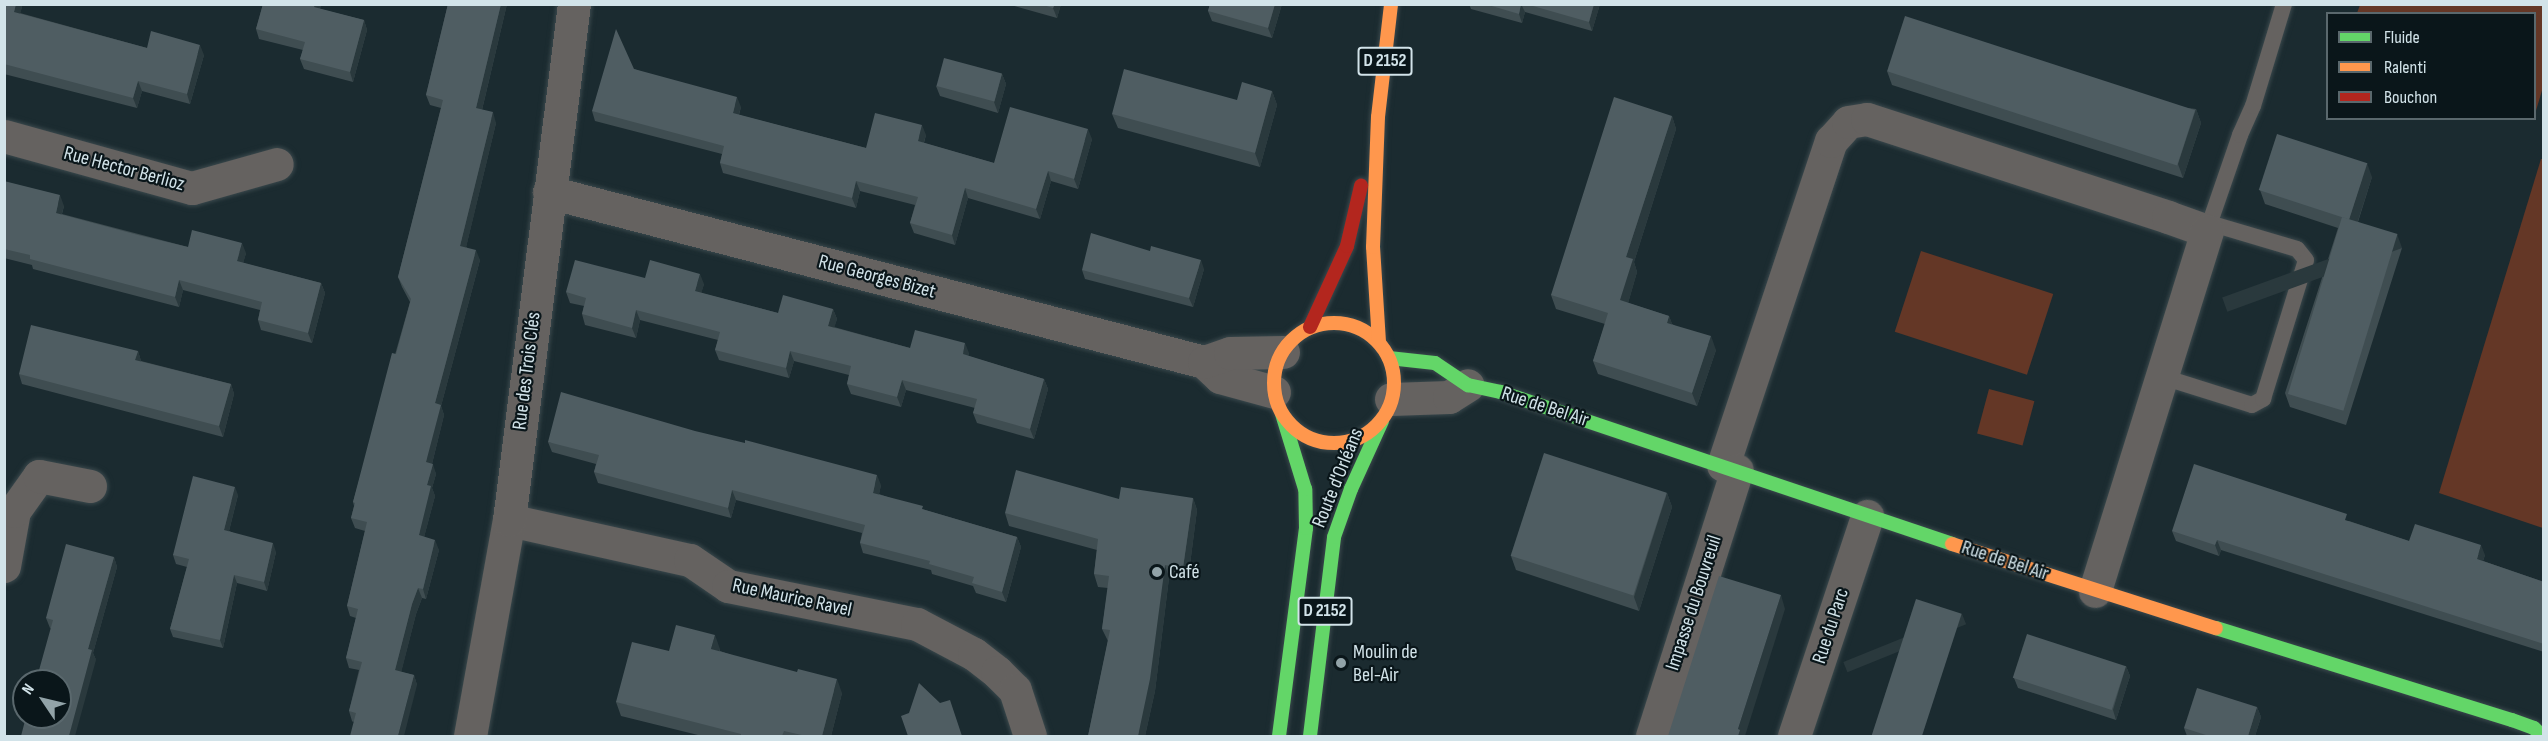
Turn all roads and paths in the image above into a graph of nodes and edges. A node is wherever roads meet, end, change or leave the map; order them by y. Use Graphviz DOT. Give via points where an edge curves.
graph roads {
  1 [pos="574,4"];
  2 [pos="1391,4"];
  3 [pos="2284,4"];
  4 [pos="1378,117"];
  5 [pos="4,136"];
  6 [pos="277,164"];
  7 [pos="549,192"];
  8 [pos="2208,227"];
  9 [pos="1310,327"];
  10 [pos="1379,342"];
  11 [pos="1282,352"];
  12 [pos="1389,358"];
  13 [pos="1204,362"];
  14 [pos="2163,377"];
  15 [pos="1468,385"];
  16 [pos="1278,402"];
  17 [pos="1388,407"];
  18 [pos="1730,468"];
  19 [pos="90,486"];
  20 [pos="1868,516"];
  21 [pos="509,519"];
  22 [pos="4,566"];
  23 [pos="2095,591"];
  24 [pos="470,736"];
  25 [pos="1030,736"];
  26 [pos="1279,736"];
  27 [pos="1310,736"];
  28 [pos="1652,736"];
  29 [pos="1794,736"];
  30 [pos="2542,736"];
  1 -- 7 [label="street, Rue des Trois Clés"];
  2 -- 4 [label="main road, D 2152"];
  3 -- 8 [label="lane" via="2253,106"];
  4 -- 9 [label="main road, D 2152" via="1347,246"];
  4 -- 10 [label="main road, D 2152" via="1373,247"];
  5 -- 6 [label="street, Rue Hector Berlioz" via="192,188"];
  7 -- 13 [label="street, Rue Georges Bizet"];
  7 -- 21 [label="street, Rue des Trois Clés"];
  8 -- 14 [label="street"];
  8 -- 14 [label="lane" via="2297,249 2306,260 2263,399 2252,405"];
  8 -- 18 [label="street, Impasse du Bouvreuil" via="1867,119 1848,122 1831,141"];
  9 -- 10 [label="main road" via="1328,322 1347,324 1364,330"];
  9 -- 11 [label="main road"];
  10 -- 12 [label="main road"];
  11 -- 13 [label="street" via="1230,353"];
  11 -- 16 [label="main road" via="1275,372"];
  12 -- 15 [label="main road, Rue de Bel Air" via="1435,363"];
  12 -- 17 [label="main road" via="1394,376"];
  13 -- 16 [label="street, Rue Georges Bizet" via="1220,377"];
  14 -- 23 [label="street"];
  15 -- 17 [label="street" via="1449,397"];
  15 -- 18 [label="main road, Rue de Bel Air" via="1501,392"];
  16 -- 17 [label="main road" via="1294,428 1312,439 1333,443 1353,440 1372,430"];
  16 -- 26 [label="main road, Route d'Orléans / D 2152" via="1305,489 1306,528"];
  17 -- 27 [label="main road, Route d'Orléans / D 2152" via="1334,537"];
  18 -- 20 [label="main road, Rue de Bel Air"];
  18 -- 28 [label="street, Impasse du Bouvreuil"];
  19 -- 22 [label="street" via="39,476 14,511"];
  20 -- 23 [label="main road, Rue de Bel Air"];
  20 -- 29 [label="street, Rue du Parc"];
  21 -- 24 [label="street, Rue des Trois Clés"];
  21 -- 25 [label="street, Rue Maurice Ravel" via="690,560 728,586 916,624 974,654 997,672 1015,690"];
  23 -- 30 [label="main road, Rue de Bel Air" via="2512,720 2534,728"];
}
